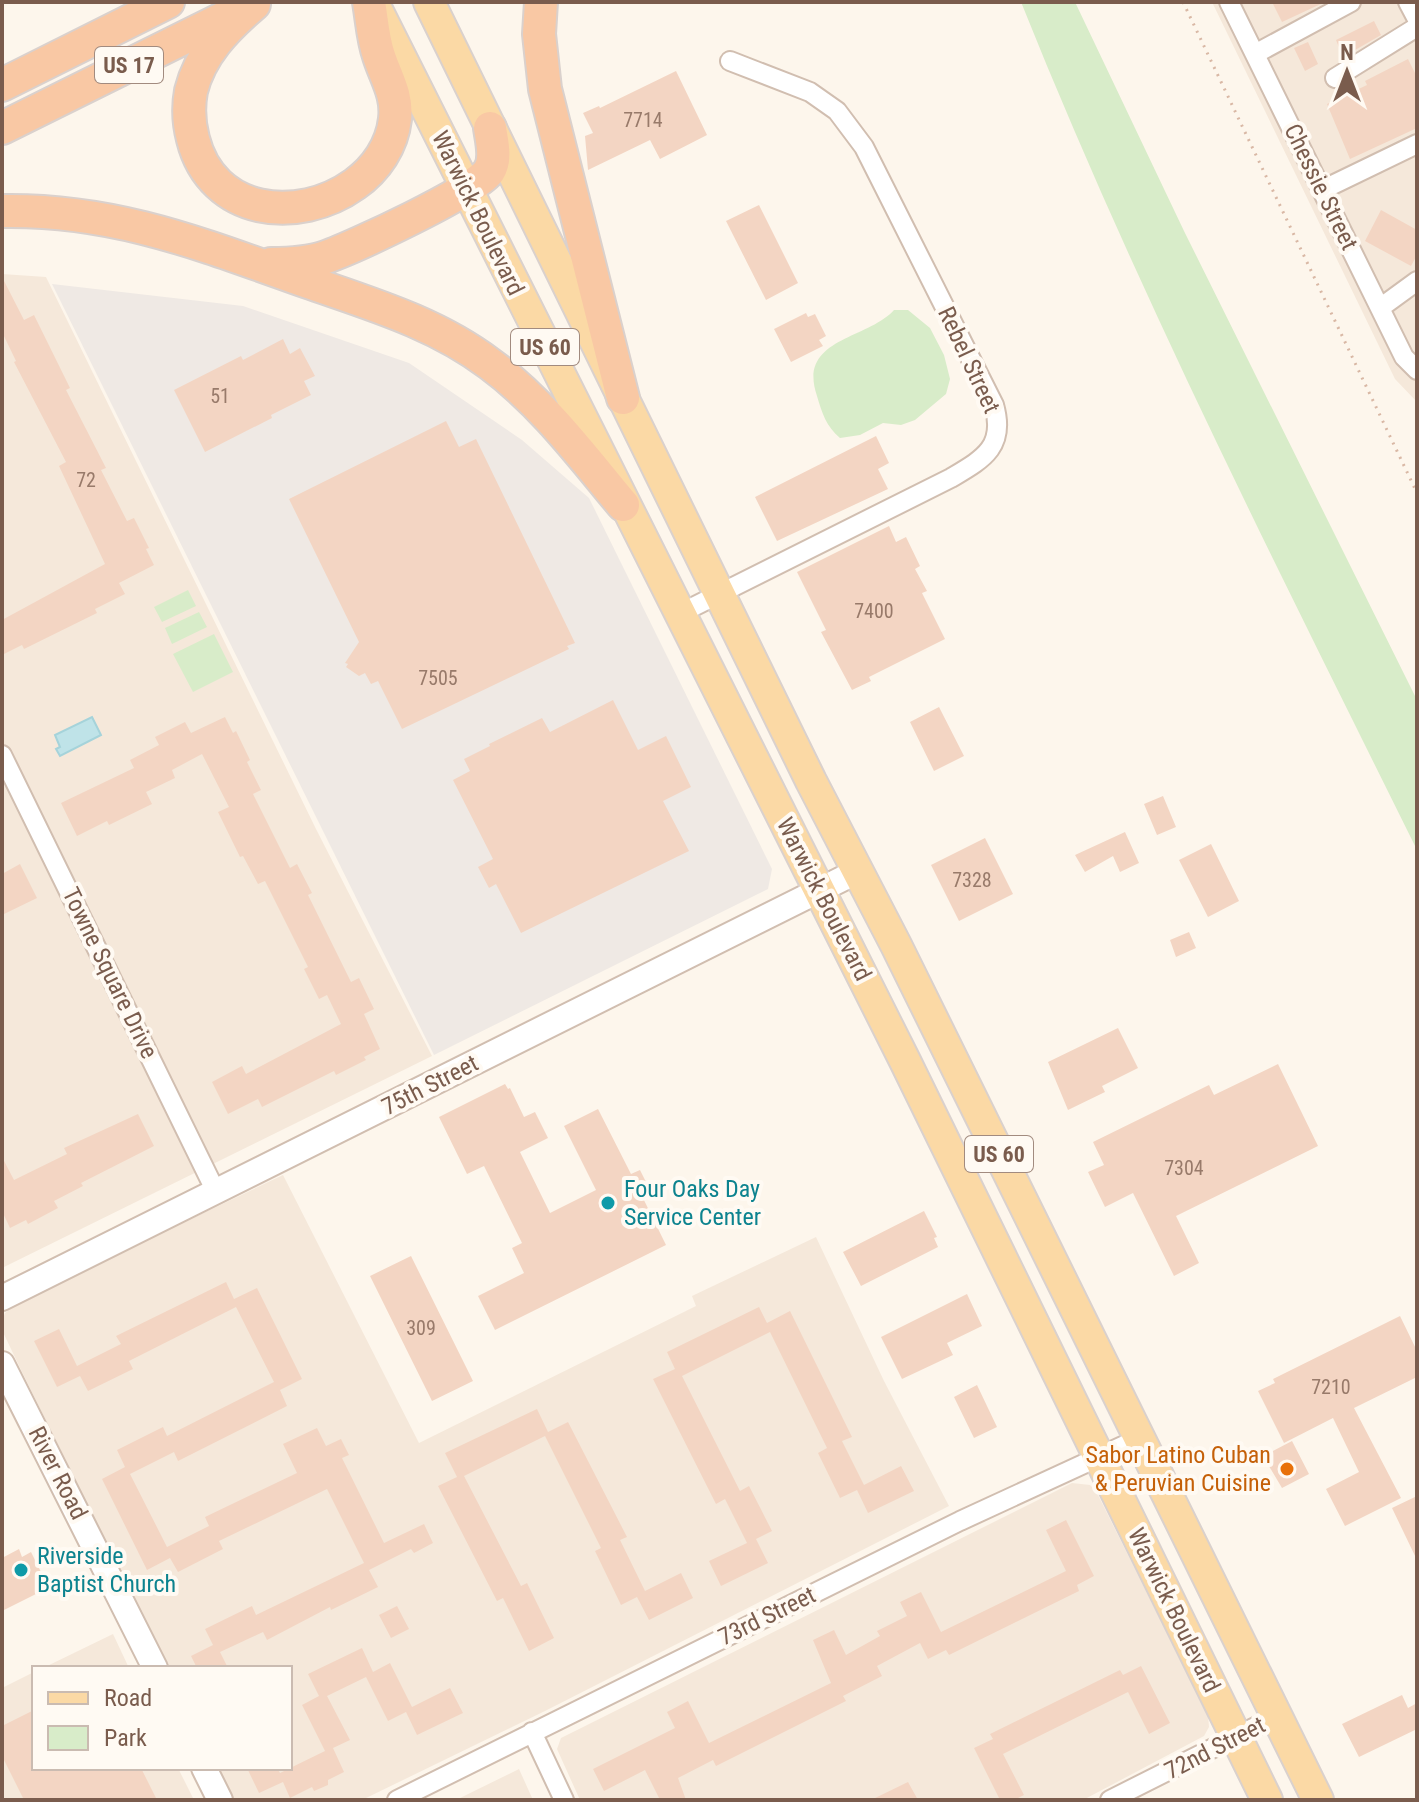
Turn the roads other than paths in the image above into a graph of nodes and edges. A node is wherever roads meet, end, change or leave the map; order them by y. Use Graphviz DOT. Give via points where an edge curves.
graph roads {
  1 [pos="168,2"];
  2 [pos="371,2"];
  3 [pos="429,2"];
  4 [pos="541,2"];
  5 [pos="1229,2"];
  6 [pos="1351,2"];
  7 [pos="1408,2"];
  8 [pos="255,3"];
  9 [pos="1417,19"];
  10 [pos="1417,27"];
  11 [pos="1255,54"];
  12 [pos="730,61"];
  13 [pos="1335,78"];
  14 [pos="2,85"];
  15 [pos="2,128"];
  16 [pos="490,128"];
  17 [pos="1417,144"];
  18 [pos="466,189"];
  19 [pos="1322,190"];
  20 [pos="2,211"];
  21 [pos="259,265"];
  22 [pos="1417,281"];
  23 [pos="1380,308"];
  24 [pos="1417,370"];
  25 [pos="623,398"];
  26 [pos="623,505"];
  27 [pos="719,592"];
  28 [pos="679,614"];
  29 [pos="2,755"];
  30 [pos="858,871"];
  31 [pos="820,891"];
  32 [pos="216,1192"];
  33 [pos="2,1298"];
  34 [pos="2,1364"];
  35 [pos="1140,1438"];
  36 [pos="1098,1456"];
  37 [pos="154,1666"];
  38 [pos="1277,1716"];
  39 [pos="532,1732"];
  40 [pos="1236,1738"];
  41 [pos="205,1770"];
  42 [pos="220,1800"];
  43 [pos="397,1800"];
  44 [pos="564,1800"];
  45 [pos="1110,1800"];
  46 [pos="1267,1800"];
  47 [pos="1318,1800"];
  1 -- 14 [label="highway, US 17"];
  2 -- 8 [label="highway" via="378,55 395,100 393,132 363,179 344,192 318,203 281,208 260,206 222,188 200,161 191,131 192,89 203,61"];
  2 -- 18 [label="main road, Warwick Boulevard / US 60"];
  3 -- 16 [label="main road, Warwick Boulevard / US 60"];
  4 -- 25 [label="highway" via="545,89"];
  5 -- 11 [label="street, Chessie Street"];
  6 -- 11 [label="street"];
  7 -- 9 [label="street"];
  8 -- 15 [label="highway, US 17"];
  10 -- 13 [label="street"];
  11 -- 19 [label="street, Chessie Street"];
  12 -- 27 [label="street, Rebel Street" via="810,92 837,111 864,147 998,419 997,434 983,459"];
  16 -- 18 [label="highway" via="491,168"];
  16 -- 25 [label="main road, Warwick Boulevard / US 60"];
  17 -- 19 [label="street"];
  18 -- 21 [label="highway" via="323,257"];
  18 -- 26 [label="main road, Warwick Boulevard / US 60"];
  19 -- 23 [label="street, Chessie Street"];
  20 -- 21 [label="highway" via="57,212 129,223"];
  21 -- 26 [label="highway" via="426,325 463,345 526,393"];
  22 -- 23 [label="street"];
  23 -- 24 [label="street, Chessie Street" via="1404,357"];
  25 -- 27 [label="main road, Warwick Boulevard / US 60"];
  26 -- 28 [label="main road, Warwick Boulevard / US 60"];
  27 -- 28 [label="street, Rebel Street"];
  27 -- 30 [label="main road, Warwick Boulevard / US 60"];
  28 -- 31 [label="main road, Warwick Boulevard / US 60"];
  29 -- 32 [label="street, Towne Square Drive"];
  30 -- 31 [label="street, 75th Street"];
  30 -- 35 [label="main road, Warwick Boulevard / US 60"];
  31 -- 32 [label="street, 75th Street"];
  31 -- 36 [label="main road, Warwick Boulevard / US 60"];
  32 -- 33 [label="street, 75th Street"];
  34 -- 37 [label="street, River Road"];
  35 -- 36 [label="street, 73rd Street"];
  35 -- 38 [label="main road, Warwick Boulevard / US 60"];
  36 -- 39 [label="street, 73rd Street"];
  36 -- 40 [label="main road, Warwick Boulevard / US 60"];
  38 -- 40 [label="street, 72nd Street"];
  38 -- 47 [label="main road, Warwick Boulevard / US 60"];
  39 -- 43 [label="street, 73rd Street"];
  39 -- 44 [label="street"];
  40 -- 45 [label="street, 72nd Street"];
  40 -- 46 [label="main road, Warwick Boulevard / US 60"];
  41 -- 42 [label="street"];
}
